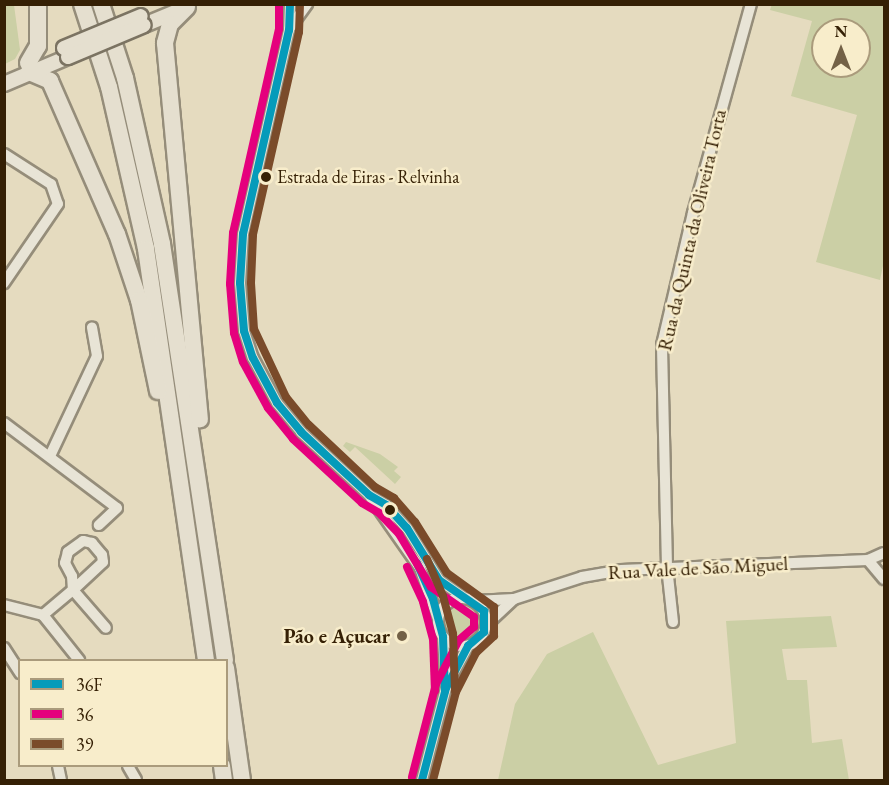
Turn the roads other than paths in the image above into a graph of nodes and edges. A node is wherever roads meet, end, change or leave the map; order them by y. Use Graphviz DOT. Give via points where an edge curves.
graph roads {
  1 [pos="38,4"];
  2 [pos="82,4"];
  3 [pos="101,4"];
  4 [pos="170,4"];
  5 [pos="290,4"];
  6 [pos="307,4"];
  7 [pos="751,4"];
  8 [pos="190,6"];
  9 [pos="142,21"];
  10 [pos="289,30"];
  11 [pos="29,67"];
  12 [pos="4,73"];
  13 [pos="4,84"];
  14 [pos="4,154"];
  15 [pos="4,283"];
  16 [pos="92,327"];
  17 [pos="4,423"];
  18 [pos="50,456"];
  19 [pos="201,483"];
  20 [pos="182,485"];
  21 [pos="369,495"];
  22 [pos="99,525"];
  23 [pos="884,554"];
  24 [pos="868,560"];
  25 [pos="667,567"];
  26 [pos="884,579"];
  27 [pos="73,590"];
  28 [pos="514,599"];
  29 [pos="470,600"];
  30 [pos="4,605"];
  31 [pos="43,615"];
  32 [pos="438,619"];
  33 [pos="673,622"];
  34 [pos="486,626"];
  35 [pos="106,628"];
  36 [pos="443,637"];
  37 [pos="468,645"];
  38 [pos="4,648"];
  39 [pos="78,659"];
  40 [pos="207,659"];
  41 [pos="225,659"];
  42 [pos="18,670"];
  43 [pos="228,682"];
  44 [pos="446,688"];
  45 [pos="242,780"];
  46 [pos="422,780"];
  1 -- 11 [label="highway" via="38,46"];
  2 -- 20 [label="highway" via="109,87 146,249"];
  3 -- 19 [label="highway" via="125,78 162,244"];
  4 -- 9 [label="main road"];
  5 -- 10 [label="street"];
  6 -- 10 [label="street"];
  7 -- 25 [label="street, Rua da Quinta da Oliveira Torta" via="693,213 662,345"];
  8 -- 9 [label="main road"];
  8 -- 19 [label="highway" via="170,24 165,43 201,417"];
  9 -- 11 [label="main road, bridge"];
  10 -- 21 [label="street" via="243,234 242,314 253,358 278,403 301,432"];
  11 -- 12 [label="main road"];
  11 -- 13 [label="main road"];
  11 -- 20 [label="highway" via="50,81 117,234 139,300"];
  14 -- 15 [label="street" via="51,184 58,204"];
  16 -- 18 [label="street" via="97,356"];
  17 -- 18 [label="street"];
  18 -- 22 [label="street" via="117,508"];
  19 -- 41 [label="highway"];
  20 -- 40 [label="highway"];
  21 -- 29 [label="street" via="386,505 406,528 439,580"];
  21 -- 32 [label="street" via="420,568"];
  23 -- 24 [label="street, Rua Vale de São Miguel"];
  24 -- 25 [label="street, Rua Vale de São Miguel"];
  24 -- 26 [label="street"];
  25 -- 28 [label="street, Rua Vale de São Miguel" via="582,577"];
  25 -- 33 [label="street, Rua da Quinta da Oliveira Torta"];
  27 -- 27 [label="street" via="72,576 64,563 68,552 83,541 92,543 103,562"];
  27 -- 31 [label="street"];
  27 -- 35 [label="street"];
  28 -- 29 [label="street, Rua Vale de São Miguel"];
  28 -- 34 [label="street, Rua Vale de São Miguel"];
  29 -- 32 [label="street" via="444,605"];
  29 -- 34 [label="street" via="484,611"];
  30 -- 31 [label="street"];
  31 -- 39 [label="street"];
  32 -- 36 [label="street"];
  34 -- 37 [label="street" via="480,638"];
  36 -- 37 [label="street" via="454,645"];
  36 -- 44 [label="street"];
  37 -- 44 [label="street"];
  38 -- 42 [label="street"];
  43 -- 45 [label="highway"];
  44 -- 46 [label="street"];
}
